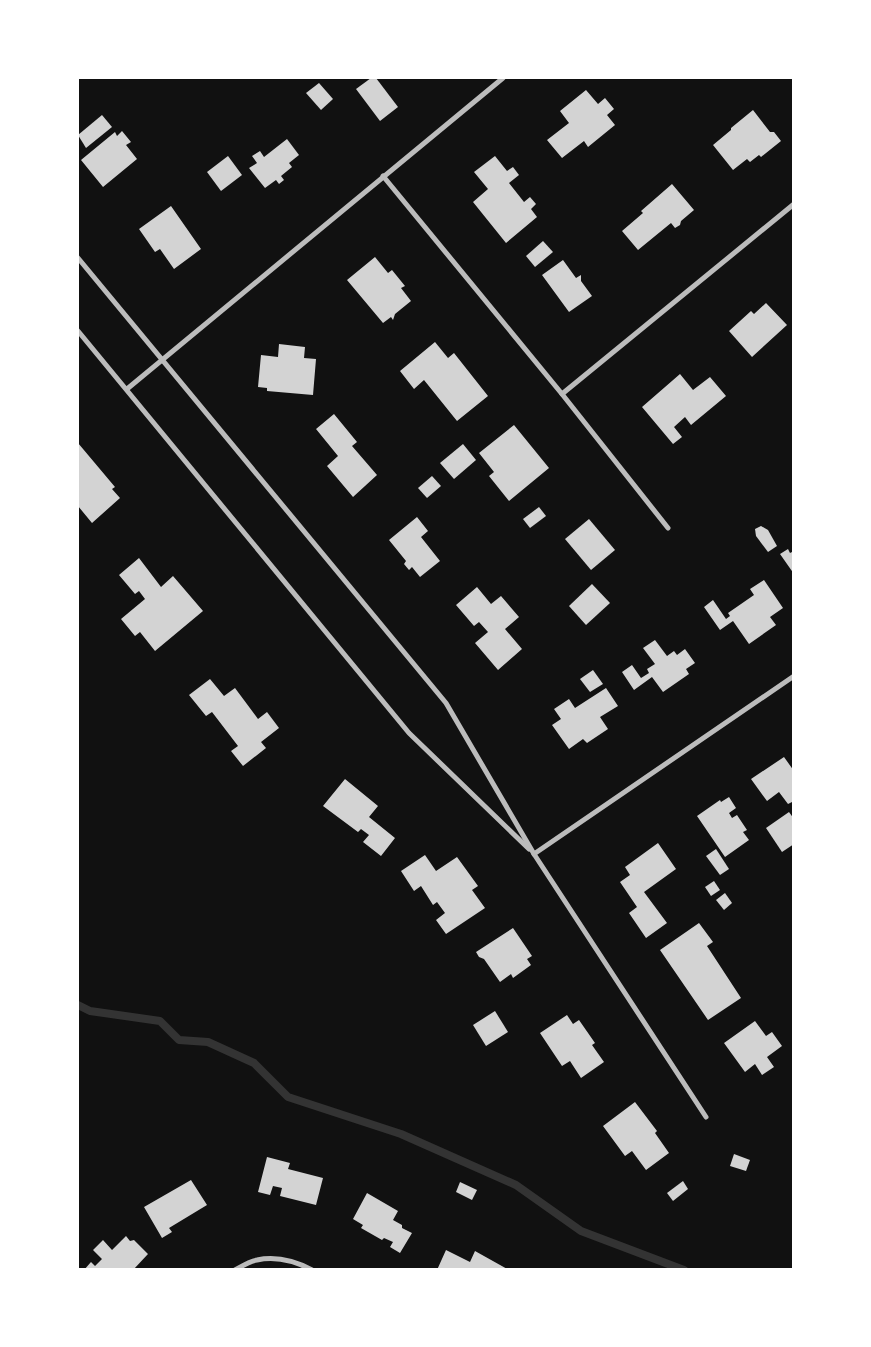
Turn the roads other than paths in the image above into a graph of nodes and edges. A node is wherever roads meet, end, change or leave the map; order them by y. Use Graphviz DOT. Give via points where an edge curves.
graph roads {
  1 [pos="503,78"];
  2 [pos="383,176"];
  3 [pos="794,204"];
  4 [pos="78,258"];
  5 [pos="78,330"];
  6 [pos="163,360"];
  7 [pos="126,389"];
  8 [pos="562,394"];
  9 [pos="668,528"];
  10 [pos="794,676"];
  11 [pos="534,854"];
  12 [pos="706,1117"];
  13 [pos="235,1270"];
  14 [pos="312,1270"];
  1 -- 2 [label="street"];
  2 -- 6 [label="street"];
  2 -- 8 [label="street"];
  3 -- 8 [label="street"];
  4 -- 6 [label="street"];
  5 -- 7 [label="street"];
  6 -- 7 [label="street"];
  6 -- 11 [label="street" via="446,703"];
  7 -- 11 [label="street" via="409,733"];
  8 -- 9 [label="street"];
  10 -- 11 [label="street"];
  11 -- 12 [label="street"];
  13 -- 14 [label="street" via="256,1260 278,1258"];
}
